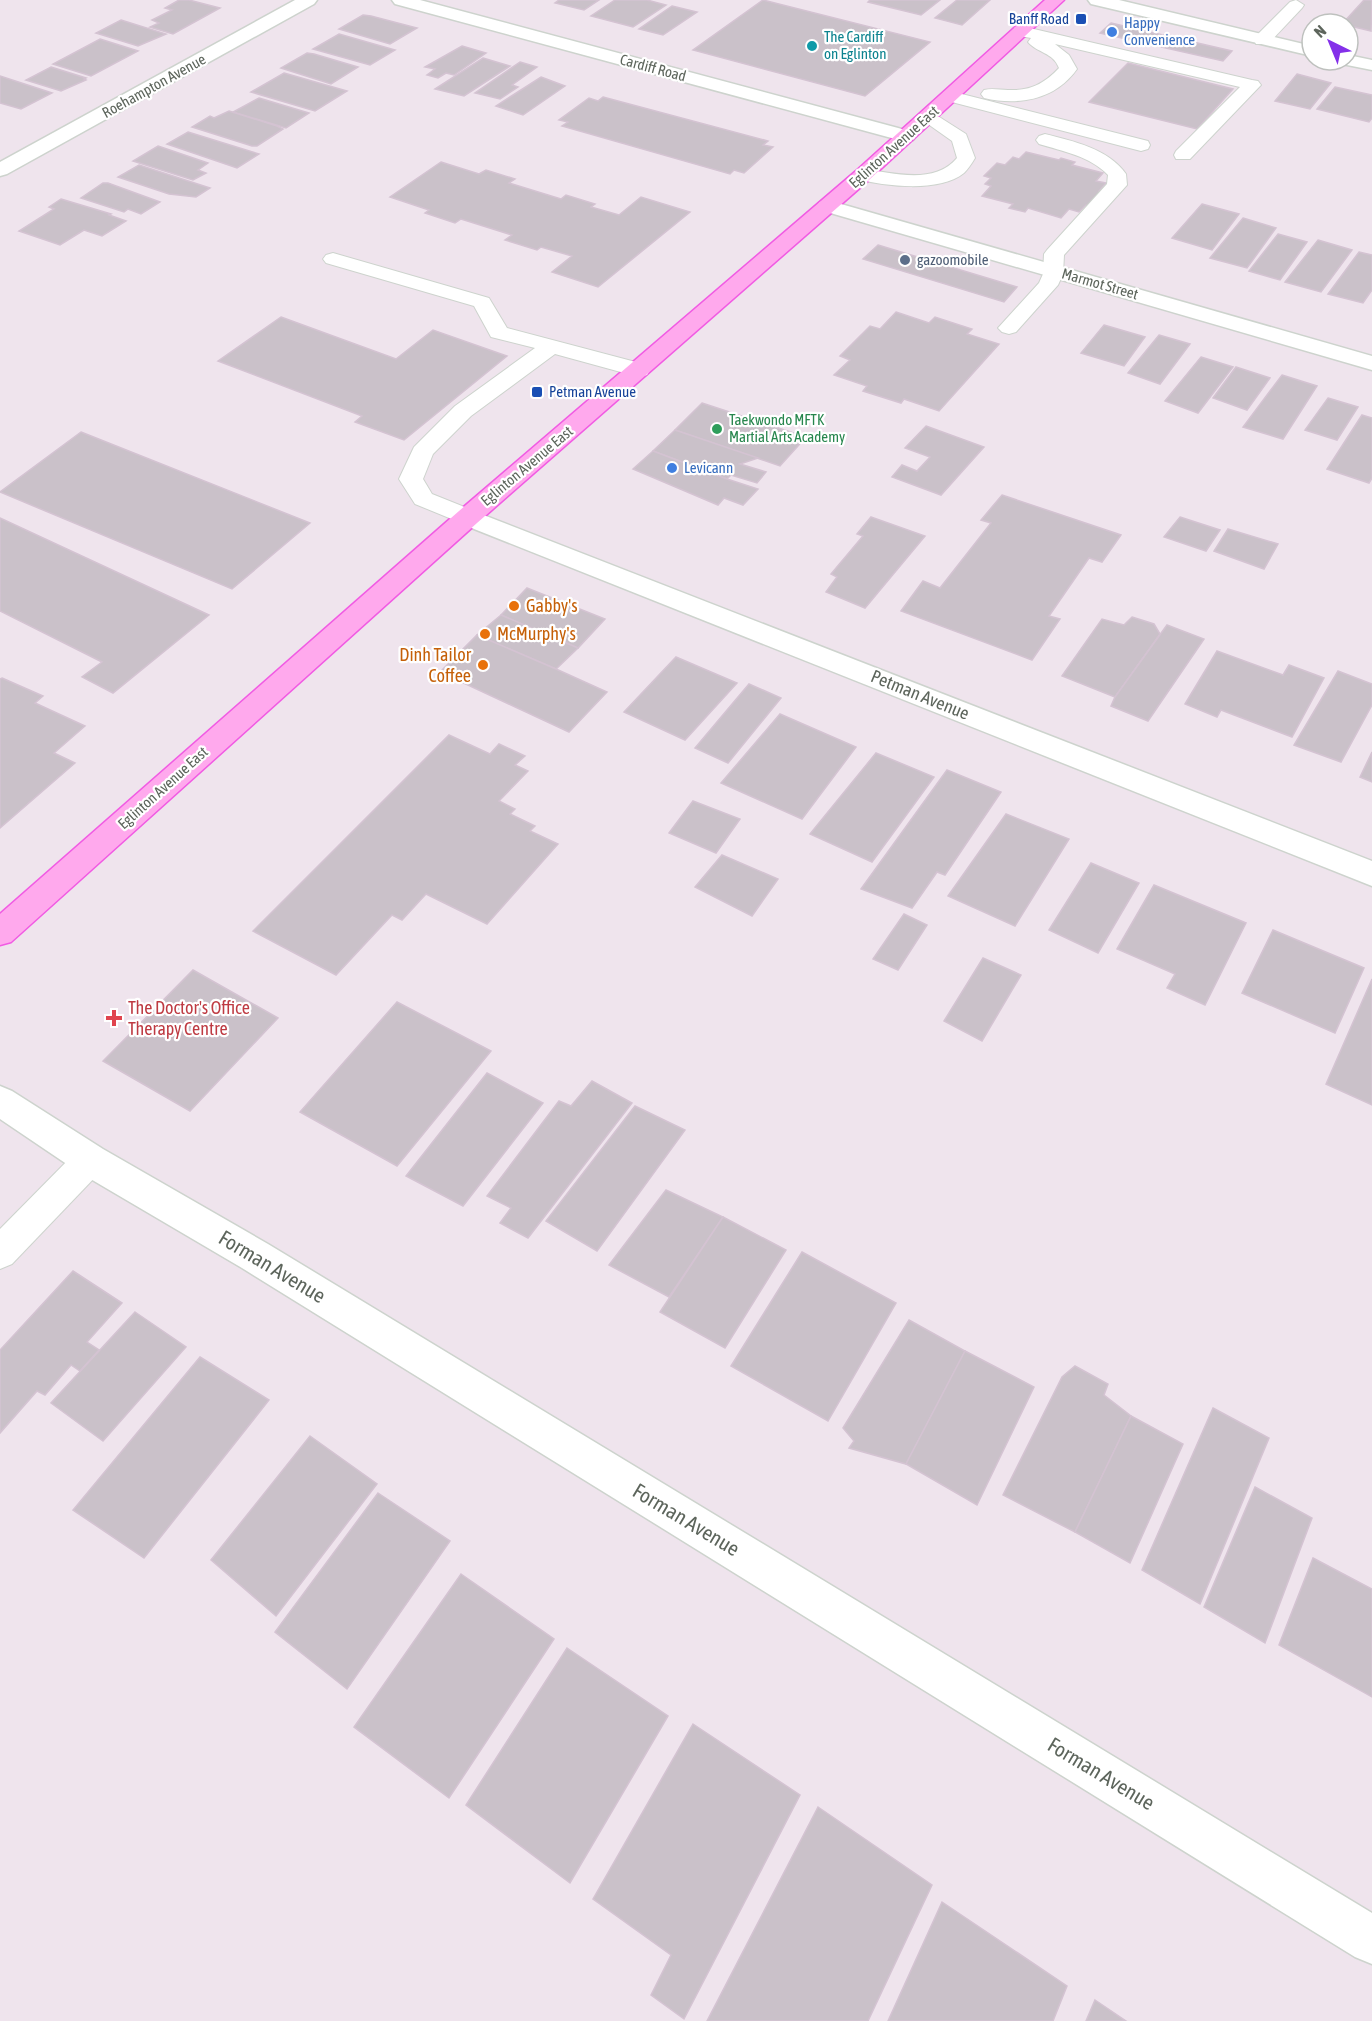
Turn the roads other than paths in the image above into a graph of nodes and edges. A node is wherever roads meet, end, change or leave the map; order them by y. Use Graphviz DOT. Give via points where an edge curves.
graph roads {
  1 [pos="308,0"];
  2 [pos="401,0"];
  3 [pos="1055,0"];
  4 [pos="1097,0"];
  5 [pos="1296,5"];
  6 [pos="1019,33"];
  7 [pos="1262,40"];
  8 [pos="1300,48"];
  9 [pos="953,93"];
  10 [pos="927,117"];
  11 [pos="906,136"];
  12 [pos="1045,140"];
  13 [pos="1141,145"];
  14 [pos="1183,156"];
  15 [pos="0,170"];
  16 [pos="863,175"];
  17 [pos="827,206"];
  18 [pos="333,259"];
  19 [pos="1052,270"];
  20 [pos="1009,328"];
  21 [pos="551,347"];
  22 [pos="1372,363"];
  23 [pos="639,370"];
  24 [pos="468,516"];
  25 [pos="1372,874"];
  26 [pos="0,933"];
  27 [pos="0,1101"];
  28 [pos="90,1160"];
  29 [pos="0,1253"];
  30 [pos="1372,1940"];
  1 -- 15 [label="street, Roehampton Avenue"];
  2 -- 11 [label="street, Cardiff Road"];
  3 -- 6 [label="main road, Eglinton Avenue East"];
  4 -- 7 [label="street"];
  5 -- 7 [label="lane"];
  6 -- 9 [label="main road, Eglinton Avenue East"];
  6 -- 9 [label="lane" via="1064,57 1068,69 1053,86 1032,95"];
  6 -- 14 [label="lane" via="1252,85"];
  7 -- 8 [label="street"];
  9 -- 10 [label="main road, Eglinton Avenue East"];
  9 -- 13 [label="lane"];
  10 -- 11 [label="main road, Eglinton Avenue East"];
  10 -- 16 [label="lane" via="960,138 966,158 962,167 948,176 915,179"];
  11 -- 16 [label="main road, Eglinton Avenue East"];
  12 -- 19 [label="lane" via="1092,156 1117,174 1117,185 1054,254"];
  16 -- 17 [label="main road, Eglinton Avenue East"];
  17 -- 19 [label="street, Marmot Street"];
  17 -- 23 [label="main road, Eglinton Avenue East"];
  18 -- 21 [label="lane" via="482,303 499,332"];
  19 -- 20 [label="lane" via="1048,285"];
  19 -- 22 [label="street, Marmot Street"];
  21 -- 23 [label="lane"];
  21 -- 24 [label="lane" via="463,411 422,452 411,479 423,499"];
  23 -- 24 [label="main road, Eglinton Avenue East"];
  24 -- 25 [label="street, Petman Avenue"];
  24 -- 26 [label="main road, Eglinton Avenue East"];
  27 -- 28 [label="street, Forman Avenue"];
  28 -- 29 [label="lane"];
  28 -- 30 [label="street, Forman Avenue" via="255,1256"];
}
